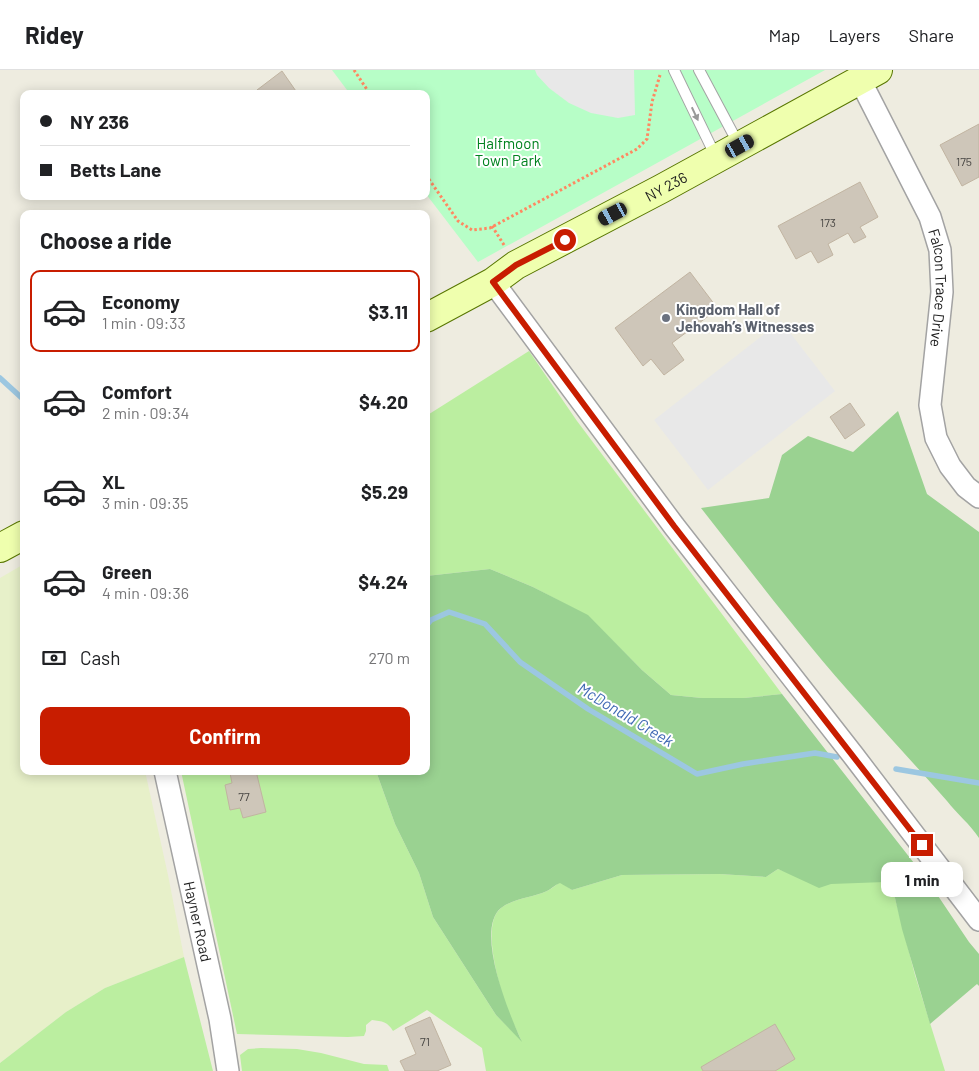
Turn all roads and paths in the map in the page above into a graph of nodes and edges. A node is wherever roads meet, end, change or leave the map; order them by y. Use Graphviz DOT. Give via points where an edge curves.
graph roads {
  1 [pos="354,70"];
  2 [pos="662,70"];
  3 [pos="674,70"];
  4 [pos="699,70"];
  5 [pos="869,75"];
  6 [pos="367,90"];
  7 [pos="740,146"];
  8 [pos="716,158"];
  9 [pos="430,181"];
  10 [pos="492,226"];
  11 [pos="508,252"];
  12 [pos="493,282"];
  13 [pos="430,316"];
  14 [pos="979,497"];
  15 [pos="20,537"];
  16 [pos="0,548"];
  17 [pos="166,775"];
  18 [pos="979,920"];
  19 [pos="228,1071"];
  1 -- 6 [label="path"];
  2 -- 10 [label="path" via="652,102 647,139 637,149"];
  3 -- 8 [label="lane, one-way"];
  4 -- 7 [label="lane"];
  5 -- 7 [label="main road, NY 236 / NY 236"];
  5 -- 14 [label="street, Falcon Trace Drive" via="930,217 940,250 942,292 930,405 936,438 950,466 966,487"];
  7 -- 8 [label="main road, NY 236 / NY 236"];
  8 -- 12 [label="main road, NY 236 / NY 236" via="516,265"];
  9 -- 10 [label="path" via="458,221 472,230"];
  10 -- 11 [label="path"];
  12 -- 13 [label="main road, NY 236 / NY 236"];
  12 -- 18 [label="street" via="674,526"];
  15 -- 16 [label="main road"];
  17 -- 19 [label="street, Hayner Road" via="220,1018"];
}
